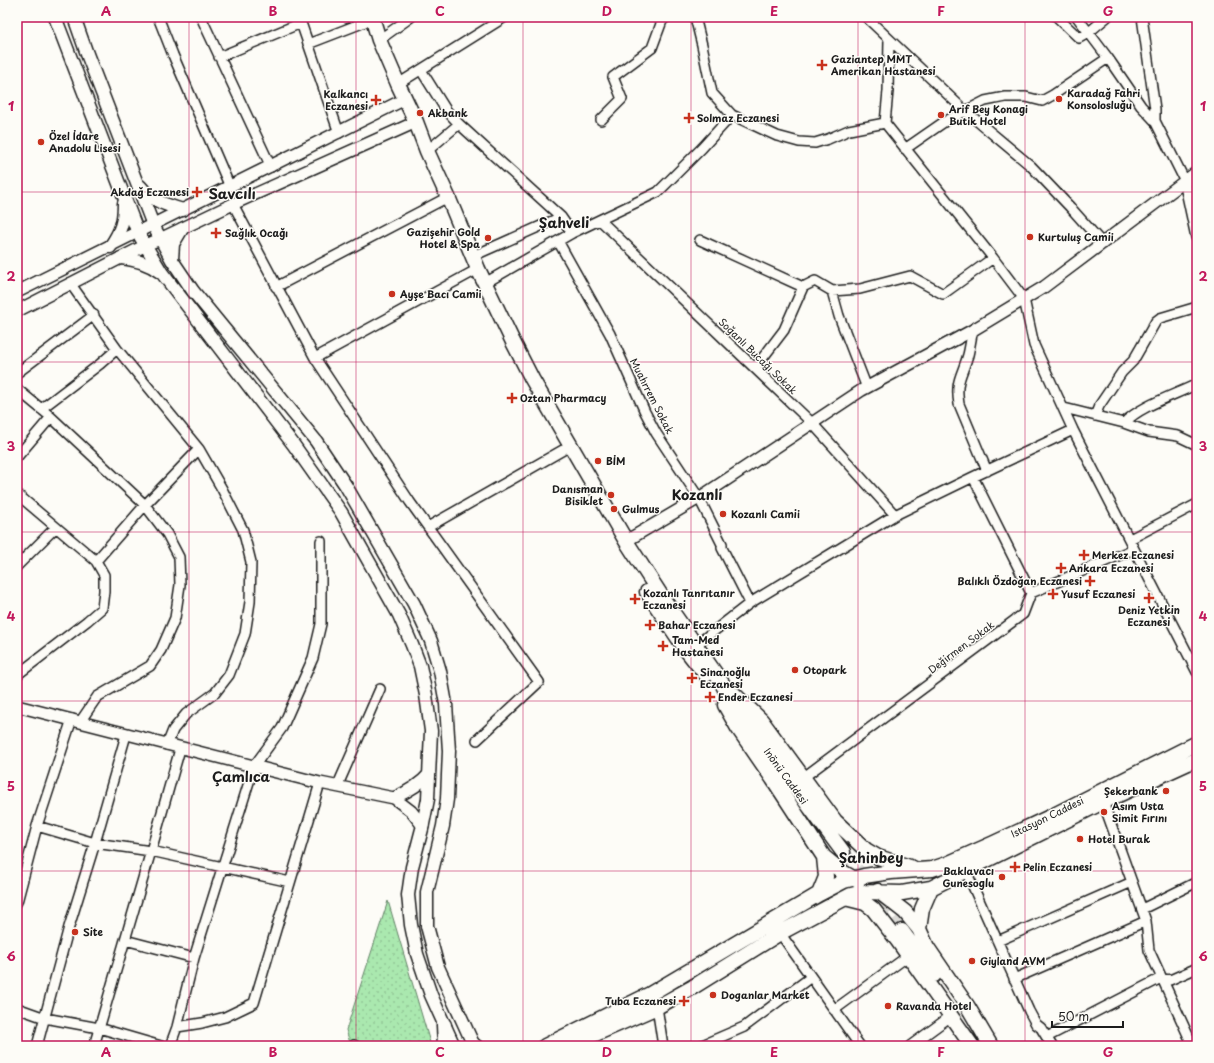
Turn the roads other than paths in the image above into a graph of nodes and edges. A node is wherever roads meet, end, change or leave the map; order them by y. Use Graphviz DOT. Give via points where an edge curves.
graph roads {
  1 [pos="55,17"];
  2 [pos="74,17"];
  3 [pos="158,17"];
  4 [pos="201,17"];
  5 [pos="411,17"];
  6 [pos="505,17"];
  7 [pos="666,17"];
  8 [pos="695,17"];
  9 [pos="866,17"];
  10 [pos="1057,17"];
  11 [pos="1077,17"];
  12 [pos="1107,17"];
  13 [pos="1142,17"];
  14 [pos="367,19"];
  15 [pos="300,20"];
  16 [pos="1088,33"];
  17 [pos="889,39"];
  18 [pos="379,40"];
  19 [pos="308,44"];
  20 [pos="219,57"];
  21 [pos="1108,58"];
  22 [pos="421,70"];
  23 [pos="398,84"];
  24 [pos="401,101"];
  25 [pos="964,110"];
  26 [pos="732,115"];
  27 [pos="601,120"];
  28 [pos="1155,121"];
  29 [pos="885,123"];
  30 [pos="412,124"];
  31 [pos="459,124"];
  32 [pos="339,133"];
  33 [pos="905,149"];
  34 [pos="427,151"];
  35 [pos="270,167"];
  36 [pos="1197,172"];
  37 [pos="136,181"];
  38 [pos="1185,181"];
  39 [pos="230,188"];
  40 [pos="124,196"];
  41 [pos="445,199"];
  42 [pos="232,204"];
  43 [pos="183,210"];
  44 [pos="561,217"];
  45 [pos="600,220"];
  46 [pos="153,225"];
  47 [pos="182,229"];
  48 [pos="138,233"];
  49 [pos="572,233"];
  50 [pos="1197,233"];
  51 [pos="160,240"];
  52 [pos="700,240"];
  53 [pos="558,241"];
  54 [pos="1102,243"];
  55 [pos="146,245"];
  56 [pos="110,247"];
  57 [pos="121,258"];
  58 [pos="993,258"];
  59 [pos="172,260"];
  60 [pos="474,266"];
  61 [pos="162,274"];
  62 [pos="70,283"];
  63 [pos="485,283"];
  64 [pos="276,287"];
  65 [pos="803,287"];
  66 [pos="832,291"];
  67 [pos="17,292"];
  68 [pos="1024,299"];
  69 [pos="1197,307"];
  70 [pos="17,310"];
  71 [pos="94,315"];
  72 [pos="973,330"];
  73 [pos="118,348"];
  74 [pos="315,358"];
  75 [pos="755,368"];
  76 [pos="17,373"];
  77 [pos="1197,384"];
  78 [pos="867,388"];
  79 [pos="17,389"];
  80 [pos="1064,408"];
  81 [pos="41,409"];
  82 [pos="1095,416"];
  83 [pos="51,418"];
  84 [pos="1124,422"];
  85 [pos="812,423"];
  86 [pos="1073,430"];
  87 [pos="1197,445"];
  88 [pos="199,449"];
  89 [pos="563,450"];
  90 [pos="17,457"];
  91 [pos="987,471"];
  92 [pos="973,477"];
  93 [pos="17,494"];
  94 [pos="699,498"];
  95 [pos="1197,504"];
  96 [pos="145,505"];
  97 [pos="895,515"];
  98 [pos="56,527"];
  99 [pos="428,527"];
  100 [pos="1130,540"];
  101 [pos="321,541"];
  102 [pos="626,541"];
  103 [pos="1134,549"];
  104 [pos="96,561"];
  105 [pos="17,566"];
  106 [pos="1031,593"];
  107 [pos="750,603"];
  108 [pos="696,645"];
  109 [pos="1197,672"];
  110 [pos="17,675"];
  111 [pos="719,685"];
  112 [pos="380,689"];
  113 [pos="17,706"];
  114 [pos="76,721"];
  115 [pos="126,735"];
  116 [pos="478,740"];
  117 [pos="1197,743"];
  118 [pos="167,745"];
  119 [pos="180,749"];
  120 [pos="1197,759"];
  121 [pos="254,766"];
  122 [pos="429,774"];
  123 [pos="804,777"];
  124 [pos="320,783"];
  125 [pos="337,787"];
  126 [pos="394,798"];
  127 [pos="1103,802"];
  128 [pos="37,826"];
  129 [pos="423,826"];
  130 [pos="95,843"];
  131 [pos="151,851"];
  132 [pos="843,852"];
  133 [pos="824,857"];
  134 [pos="222,867"];
  135 [pos="918,870"];
  136 [pos="966,871"];
  137 [pos="853,879"];
  138 [pos="290,882"];
  139 [pos="1132,882"];
  140 [pos="1197,882"];
  141 [pos="931,888"];
  142 [pos="882,893"];
  143 [pos="819,894"];
  144 [pos="844,898"];
  145 [pos="17,902"];
  146 [pos="1142,909"];
  147 [pos="1146,921"];
  148 [pos="901,929"];
  149 [pos="919,929"];
  150 [pos="780,933"];
  151 [pos="124,940"];
  152 [pos="998,941"];
  153 [pos="908,956"];
  154 [pos="194,958"];
  155 [pos="1197,968"];
  156 [pos="811,977"];
  157 [pos="1161,978"];
  158 [pos="1014,979"];
  159 [pos="650,994"];
  160 [pos="657,1007"];
  161 [pos="17,1008"];
  162 [pos="834,1010"];
  163 [pos="951,1016"];
  164 [pos="45,1018"];
  165 [pos="444,1025"];
  166 [pos="177,1027"];
  167 [pos="99,1028"];
  168 [pos="1047,1037"];
  169 [pos="37,1046"];
  170 [pos="94,1046"];
  171 [pos="161,1046"];
  172 [pos="170,1046"];
  173 [pos="445,1046"];
  174 [pos="454,1046"];
  175 [pos="474,1046"];
  176 [pos="545,1046"];
  177 [pos="568,1046"];
  178 [pos="663,1046"];
  179 [pos="700,1046"];
  180 [pos="860,1046"];
  181 [pos="910,1046"];
  182 [pos="972,1046"];
  183 [pos="984,1046"];
  184 [pos="991,1046"];
  185 [pos="1052,1046"];
  186 [pos="1193,1046"];
  1 -- 40 [label="main road"];
  2 -- 37 [label="main road"];
  3 -- 39 [label="street"];
  4 -- 20 [label="street"];
  5 -- 18 [label="street"];
  6 -- 22 [label="street"];
  7 -- 27 [label="street" via="652,48 613,77 622,100"];
  8 -- 26 [label="street" via="712,93"];
  9 -- 17 [label="street"];
  10 -- 16 [label="street" via="1079,38"];
  11 -- 16 [label="street"];
  12 -- 16 [label="street"];
  13 -- 28 [label="street"];
  14 -- 18 [label="main road"];
  14 -- 19 [label="street"];
  14 -- 24 [label="main road"];
  15 -- 19 [label="street"];
  15 -- 20 [label="street"];
  16 -- 21 [label="street"];
  17 -- 25 [label="street"];
  17 -- 29 [label="street"];
  18 -- 23 [label="main road"];
  19 -- 32 [label="street"];
  20 -- 35 [label="street"];
  21 -- 25 [label="street" via="1042,100 1026,97 995,98"];
  21 -- 28 [label="street" via="1141,106"];
  22 -- 23 [label="street"];
  22 -- 31 [label="street" via="446,110"];
  23 -- 24 [label="main road"];
  24 -- 30 [label="main road"];
  24 -- 32 [label="street"];
  25 -- 33 [label="street"];
  25 -- 54 [label="street" via="1031,166"];
  26 -- 29 [label="street" via="777,136 799,142 815,142 849,130"];
  26 -- 45 [label="street" via="658,192"];
  28 -- 38 [label="street"];
  29 -- 33 [label="street"];
  30 -- 34 [label="main road"];
  30 -- 41 [label="main road"];
  30 -- 42 [label="street"];
  31 -- 34 [label="street"];
  31 -- 44 [label="street"];
  32 -- 35 [label="street"];
  33 -- 58 [label="street"];
  34 -- 41 [label="main road"];
  35 -- 39 [label="street"];
  36 -- 38 [label="street"];
  37 -- 43 [label="main road" via="145,192 160,203"];
  37 -- 46 [label="main road"];
  38 -- 50 [label="street"];
  38 -- 54 [label="street"];
  39 -- 43 [label="street"];
  40 -- 48 [label="main road"];
  40 -- 56 [label="main road" via="124,215 119,234"];
  41 -- 60 [label="main road"];
  41 -- 64 [label="street"];
  42 -- 47 [label="street"];
  42 -- 64 [label="street"];
  43 -- 46 [label="street"];
  44 -- 49 [label="street"];
  44 -- 60 [label="street"];
  45 -- 49 [label="street"];
  45 -- 75 [label="street, Soğanlı Bucağı Sokak"];
  46 -- 48 [label="street"];
  46 -- 51 [label="main road"];
  47 -- 51 [label="street"];
  47 -- 59 [label="main road" via="173,244"];
  48 -- 55 [label="main road"];
  48 -- 56 [label="street"];
  49 -- 53 [label="street"];
  51 -- 55 [label="street"];
  51 -- 59 [label="main road"];
  52 -- 65 [label="street"];
  53 -- 63 [label="street"];
  53 -- 94 [label="street, Muahrrem Sokak" via="610,334 656,433"];
  54 -- 68 [label="street"];
  55 -- 57 [label="street"];
  55 -- 61 [label="main road"];
  56 -- 67 [label="street"];
  57 -- 61 [label="main road" via="140,260"];
  57 -- 62 [label="street"];
  58 -- 66 [label="street" via="943,294 910,276 860,289"];
  58 -- 68 [label="street"];
  59 -- 175 [label="main road" via="193,291 316,441 342,480 414,604 431,641 446,704 449,751 447,799 428,892 427,926 438,967"];
  60 -- 63 [label="main road"];
  60 -- 74 [label="street"];
  60 -- 89 [label="main road" via="532,392"];
  61 -- 122 [label="main road" via="342,512 399,615 420,666 426,695 431,731"];
  62 -- 70 [label="street"];
  62 -- 71 [label="street"];
  63 -- 102 [label="main road" via="532,379"];
  64 -- 74 [label="street"];
  65 -- 66 [label="street" via="815,282"];
  65 -- 75 [label="street" via="784,330"];
  66 -- 78 [label="street"];
  68 -- 72 [label="street"];
  68 -- 80 [label="street" via="1034,345"];
  69 -- 82 [label="street" via="1156,321 1133,361 1099,406"];
  71 -- 73 [label="street"];
  71 -- 76 [label="street"];
  72 -- 78 [label="street"];
  72 -- 91 [label="street" via="968,354 957,383 957,393 959,404"];
  73 -- 81 [label="street"];
  73 -- 88 [label="street"];
  74 -- 99 [label="street"];
  75 -- 85 [label="street, Soğanlı Bucağı Sokak"];
  77 -- 84 [label="street" via="1145,408"];
  78 -- 85 [label="street"];
  79 -- 81 [label="street"];
  80 -- 82 [label="street"];
  80 -- 86 [label="street"];
  81 -- 83 [label="street"];
  82 -- 84 [label="street"];
  83 -- 90 [label="street"];
  83 -- 96 [label="street"];
  84 -- 87 [label="street" via="1149,432 1178,436"];
  85 -- 94 [label="street"];
  85 -- 97 [label="street, Soğanlı Bucağı Sokak"];
  86 -- 91 [label="street"];
  86 -- 100 [label="street"];
  88 -- 96 [label="street"];
  88 -- 118 [label="street" via="243,530 251,562 250,602 245,634 229,675 215,693 186,714 173,730"];
  89 -- 99 [label="street"];
  89 -- 111 [label="main road" via="614,540 656,605 687,651"];
  91 -- 92 [label="street"];
  92 -- 97 [label="street"];
  92 -- 106 [label="street"];
  93 -- 98 [label="street"];
  94 -- 102 [label="street"];
  94 -- 107 [label="street, Muahrrem Sokak"];
  95 -- 100 [label="street"];
  96 -- 104 [label="street"];
  96 -- 114 [label="street" via="167,534 179,557 180,585 175,618 161,650 150,666 97,697"];
  97 -- 107 [label="street"];
  98 -- 104 [label="street"];
  98 -- 105 [label="street"];
  99 -- 116 [label="street" via="539,682"];
  100 -- 103 [label="street"];
  101 -- 121 [label="street" via="321,624 313,658 282,728"];
  102 -- 108 [label="main road"];
  103 -- 106 [label="street"];
  103 -- 109 [label="street"];
  104 -- 110 [label="street" via="104,575 102,608"];
  106 -- 123 [label="street, Değirmen Sokak" via="1023,614"];
  107 -- 108 [label="street"];
  108 -- 111 [label="main road"];
  111 -- 123 [label="main road" via="761,720"];
  111 -- 132 [label="main road, Inönü Caddesi"];
  111 -- 133 [label="main road" via="738,728"];
  112 -- 125 [label="street"];
  113 -- 114 [label="street"];
  114 -- 115 [label="street"];
  114 -- 128 [label="street"];
  115 -- 118 [label="street"];
  115 -- 130 [label="street"];
  117 -- 135 [label="main road, Istasyon Caddesi" via="992,844 932,869"];
  118 -- 119 [label="street"];
  119 -- 121 [label="street"];
  119 -- 131 [label="street"];
  120 -- 127 [label="main road"];
  121 -- 124 [label="street"];
  121 -- 134 [label="street"];
  122 -- 126 [label="street" via="415,787"];
  122 -- 129 [label="main road"];
  123 -- 135 [label="main road" via="835,821 866,850 878,857"];
  124 -- 125 [label="street"];
  124 -- 138 [label="street"];
  125 -- 126 [label="street"];
  126 -- 129 [label="street" via="411,811"];
  127 -- 136 [label="main road"];
  127 -- 139 [label="street"];
  128 -- 130 [label="street"];
  128 -- 145 [label="street"];
  129 -- 165 [label="main road" via="412,867 408,895 411,925 417,954"];
  130 -- 131 [label="street"];
  130 -- 164 [label="street"];
  131 -- 134 [label="street"];
  131 -- 151 [label="street"];
  133 -- 137 [label="main road"];
  133 -- 143 [label="main road" via="826,877"];
  134 -- 138 [label="street"];
  134 -- 154 [label="street"];
  135 -- 137 [label="main road, Istasyon Caddesi"];
  136 -- 141 [label="main road"];
  136 -- 152 [label="street"];
  137 -- 142 [label="main road"];
  137 -- 143 [label="main road, Istasyon Caddesi"];
  138 -- 166 [label="street" via="254,1003 225,1017"];
  139 -- 146 [label="street"];
  139 -- 152 [label="street"];
  140 -- 146 [label="street"];
  141 -- 142 [label="main road" via="902,893"];
  141 -- 149 [label="main road" via="922,909"];
  142 -- 144 [label="main road" via="863,892"];
  142 -- 149 [label="main road" via="905,912"];
  143 -- 159 [label="main road, Istasyon Caddesi"];
  144 -- 150 [label="main road"];
  144 -- 153 [label="main road" via="865,903 873,909"];
  146 -- 147 [label="street"];
  147 -- 157 [label="street" via="1149,950"];
  147 -- 158 [label="street"];
  148 -- 183 [label="main road"];
  149 -- 184 [label="main road" via="930,953 968,1007"];
  150 -- 156 [label="street"];
  150 -- 160 [label="main road"];
  151 -- 154 [label="street"];
  151 -- 167 [label="street"];
  152 -- 158 [label="street"];
  153 -- 162 [label="street"];
  153 -- 163 [label="main road"];
  154 -- 166 [label="street"];
  155 -- 157 [label="street" via="1170,980"];
  156 -- 162 [label="street"];
  156 -- 179 [label="street" via="744,1027"];
  157 -- 168 [label="street"];
  157 -- 186 [label="street"];
  158 -- 168 [label="street" via="1036,1024"];
  159 -- 160 [label="street"];
  159 -- 176 [label="main road, Istasyon Caddesi"];
  160 -- 177 [label="main road"];
  160 -- 178 [label="street"];
  161 -- 164 [label="street"];
  162 -- 180 [label="street"];
  163 -- 181 [label="street"];
  163 -- 182 [label="main road"];
  164 -- 167 [label="street"];
  164 -- 169 [label="street"];
  165 -- 173 [label="main road"];
  165 -- 174 [label="main road"];
  166 -- 172 [label="street"];
  167 -- 170 [label="street"];
  167 -- 171 [label="street"];
  168 -- 185 [label="street"];
}
